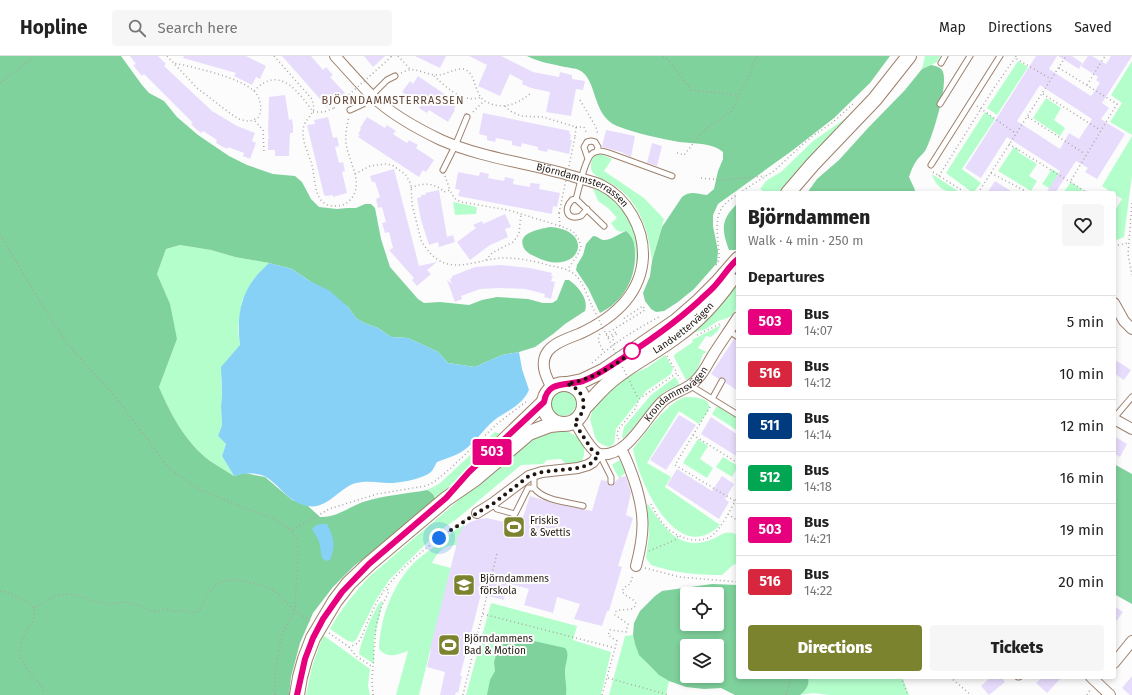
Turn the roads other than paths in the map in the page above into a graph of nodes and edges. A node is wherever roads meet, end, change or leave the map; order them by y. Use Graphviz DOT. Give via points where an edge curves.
graph roads {
  1 [pos="335,56"];
  2 [pos="909,56"];
  3 [pos="945,56"];
  4 [pos="970,56"];
  5 [pos="1000,56"];
  6 [pos="941,63"];
  7 [pos="395,76"];
  8 [pos="373,96"];
  9 [pos="940,104"];
  10 [pos="350,110"];
  11 [pos="467,117"];
  12 [pos="455,146"];
  13 [pos="596,151"];
  14 [pos="588,159"];
  15 [pos="931,165"];
  16 [pos="443,170"];
  17 [pos="672,176"];
  18 [pos="582,179"];
  19 [pos="790,191"];
  20 [pos="576,199"];
  21 [pos="586,209"];
  22 [pos="604,226"];
  23 [pos="736,261"];
  24 [pos="736,273"];
  25 [pos="1116,307"];
  26 [pos="736,320"];
  27 [pos="1132,329"];
  28 [pos="729,331"];
  29 [pos="736,336"];
  30 [pos="722,381"];
  31 [pos="567,384"];
  32 [pos="552,388"];
  33 [pos="688,388"];
  34 [pos="1132,397"];
  35 [pos="713,400"];
  36 [pos="544,402"];
  37 [pos="584,408"];
  38 [pos="736,414"];
  39 [pos="1116,417"];
  40 [pos="1116,420"];
  41 [pos="567,423"];
  42 [pos="1132,429"];
  43 [pos="622,447"];
  44 [pos="599,454"];
  45 [pos="534,475"];
  46 [pos="611,482"];
  47 [pos="534,488"];
  48 [pos="446,498"];
  49 [pos="494,503"];
  50 [pos="583,506"];
  51 [pos="477,513"];
  52 [pos="636,566"];
  53 [pos="1132,641"];
  54 [pos="1116,661"];
  55 [pos="1096,679"];
  56 [pos="297,695"];
  57 [pos="1110,695"];
  1 -- 8 [label="street, Björndammsterrassen"];
  2 -- 19 [label="street" via="875,98"];
  3 -- 6 [label="lane"];
  4 -- 9 [label="lane"];
  5 -- 15 [label="lane"];
  7 -- 8 [label="lane"];
  8 -- 10 [label="lane"];
  8 -- 12 [label="street, Björndammsterrassen" via="422,130"];
  11 -- 12 [label="lane"];
  12 -- 16 [label="lane"];
  12 -- 18 [label="street, Björndammsterrassen"];
  13 -- 14 [label="lane"];
  13 -- 14 [label="lane" via="598,147 595,142 589,141 584,144"];
  13 -- 17 [label="lane" via="609,153"];
  14 -- 18 [label="lane"];
  18 -- 20 [label="lane"];
  18 -- 32 [label="street, Björndammsterrassen" via="613,193 626,206 638,225 644,249 643,262 635,287 622,307 548,351 543,362"];
  20 -- 21 [label="lane"];
  20 -- 21 [label="lane" via="568,206 570,216 581,216"];
  21 -- 22 [label="lane"];
  23 -- 31 [label="street, Landvettervägen" via="699,301 676,321 604,371 582,381"];
  24 -- 37 [label="street, Landvettervägen" via="693,324 606,384"];
  25 -- 27 [label="street" via="1124,322"];
  26 -- 28 [label="street, Krondammsvägen"];
  28 -- 29 [label="lane"];
  28 -- 33 [label="street, Krondammsvägen" via="699,378"];
  30 -- 35 [label="lane"];
  31 -- 32 [label="street" via="559,384"];
  31 -- 37 [label="street" via="580,392"];
  32 -- 36 [label="street"];
  33 -- 35 [label="lane"];
  33 -- 43 [label="street, Krondammsvägen" via="663,401"];
  34 -- 39 [label="lane"];
  35 -- 38 [label="lane"];
  36 -- 41 [label="street" via="545,411 552,420"];
  36 -- 48 [label="street" via="469,472"];
  37 -- 41 [label="street" via="580,416"];
  40 -- 42 [label="street"];
  41 -- 44 [label="street"];
  41 -- 48 [label="street" via="550,425 529,433 475,479"];
  43 -- 44 [label="street"];
  43 -- 52 [label="street" via="638,492 643,516"];
  44 -- 45 [label="street" via="588,465"];
  44 -- 46 [label="lane" via="611,476"];
  45 -- 47 [label="lane"];
  45 -- 49 [label="street"];
  47 -- 49 [label="lane" via="528,488 515,514 497,509"];
  47 -- 50 [label="lane" via="544,496"];
  48 -- 56 [label="street" via="369,564 335,601 310,645"];
  49 -- 51 [label="street"];
  53 -- 54 [label="street"];
  55 -- 57 [label="street"];
}
